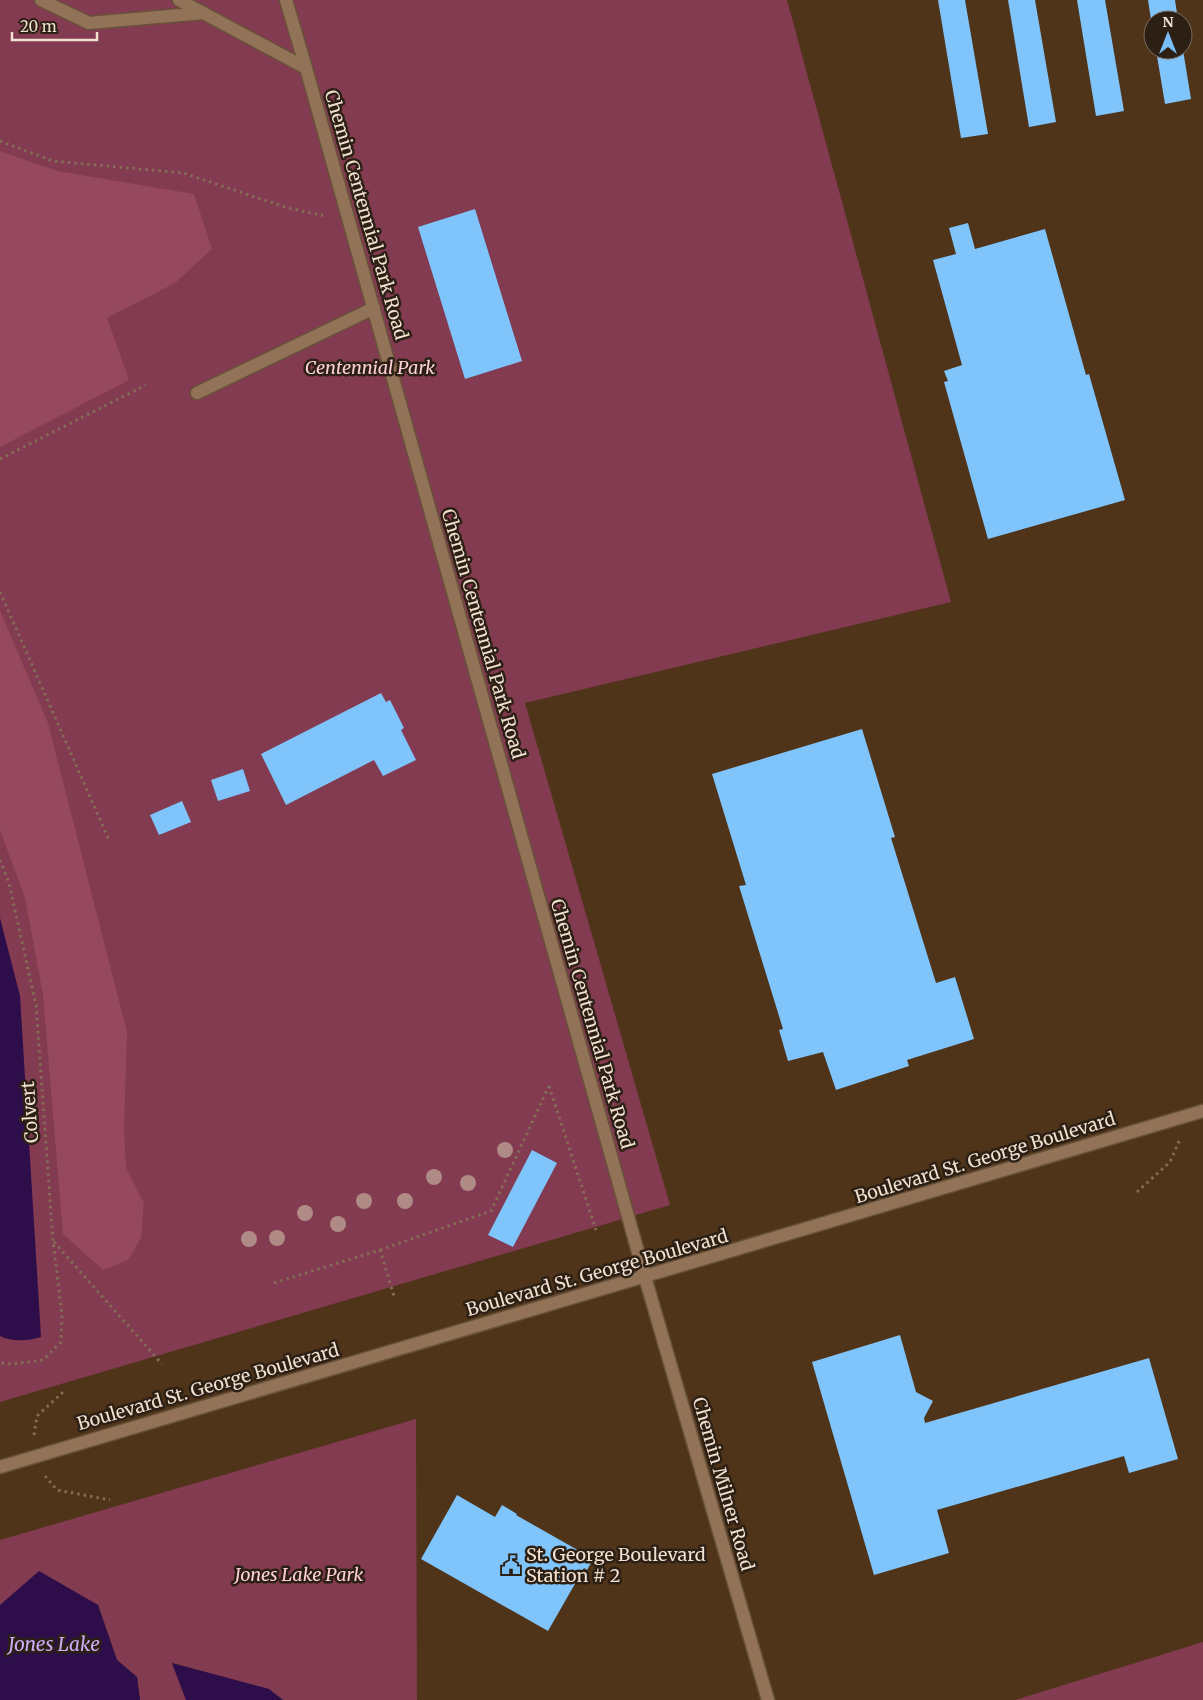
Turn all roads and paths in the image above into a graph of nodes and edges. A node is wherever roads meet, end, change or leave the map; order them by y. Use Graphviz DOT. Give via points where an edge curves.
graph roads {
  1 [pos="41,0"];
  2 [pos="179,0"];
  3 [pos="286,0"];
  4 [pos="204,13"];
  5 [pos="306,68"];
  6 [pos="0,141"];
  7 [pos="349,221"];
  8 [pos="374,308"];
  9 [pos="146,385"];
  10 [pos="197,393"];
  11 [pos="0,459"];
  12 [pos="0,592"];
  13 [pos="109,840"];
  14 [pos="0,860"];
  15 [pos="1197,1113"];
  16 [pos="1137,1192"];
  17 [pos="596,1230"];
  18 [pos="53,1241"];
  19 [pos="380,1250"];
  20 [pos="645,1277"];
  21 [pos="274,1283"];
  22 [pos="394,1296"];
  23 [pos="0,1363"];
  24 [pos="162,1364"];
  25 [pos="63,1392"];
  26 [pos="30,1458"];
  27 [pos="0,1467"];
  28 [pos="110,1500"];
  29 [pos="768,1700"];
  1 -- 4 [label="street" via="89,23"];
  2 -- 4 [label="street"];
  3 -- 5 [label="street, Chemin Centennial Park Road"];
  4 -- 5 [label="street"];
  5 -- 7 [label="street, Chemin Centennial Park Road"];
  6 -- 7 [label="path" via="52,161 183,173 288,208"];
  7 -- 8 [label="street, Chemin Centennial Park Road"];
  8 -- 10 [label="street"];
  8 -- 20 [label="street, Chemin Centennial Park Road"];
  9 -- 11 [label="path"];
  12 -- 13 [label="path"];
  14 -- 18 [label="path, Colvert" via="9,883 36,1005"];
  15 -- 16 [label="path" via="1170,1162"];
  15 -- 20 [label="street, Boulevard St. George Boulevard"];
  17 -- 19 [label="path" via="549,1086 491,1211"];
  18 -- 23 [label="path, Colvert" via="62,1314 61,1342 43,1360"];
  18 -- 24 [label="path"];
  19 -- 21 [label="path"];
  19 -- 22 [label="path"];
  20 -- 26 [label="street, Boulevard St. George Boulevard"];
  20 -- 29 [label="street, Chemin Milner Road"];
  25 -- 26 [label="path" via="37,1416"];
  26 -- 27 [label="street, Boulevard St. George Boulevard"];
  26 -- 28 [label="path" via="58,1490"];
}
